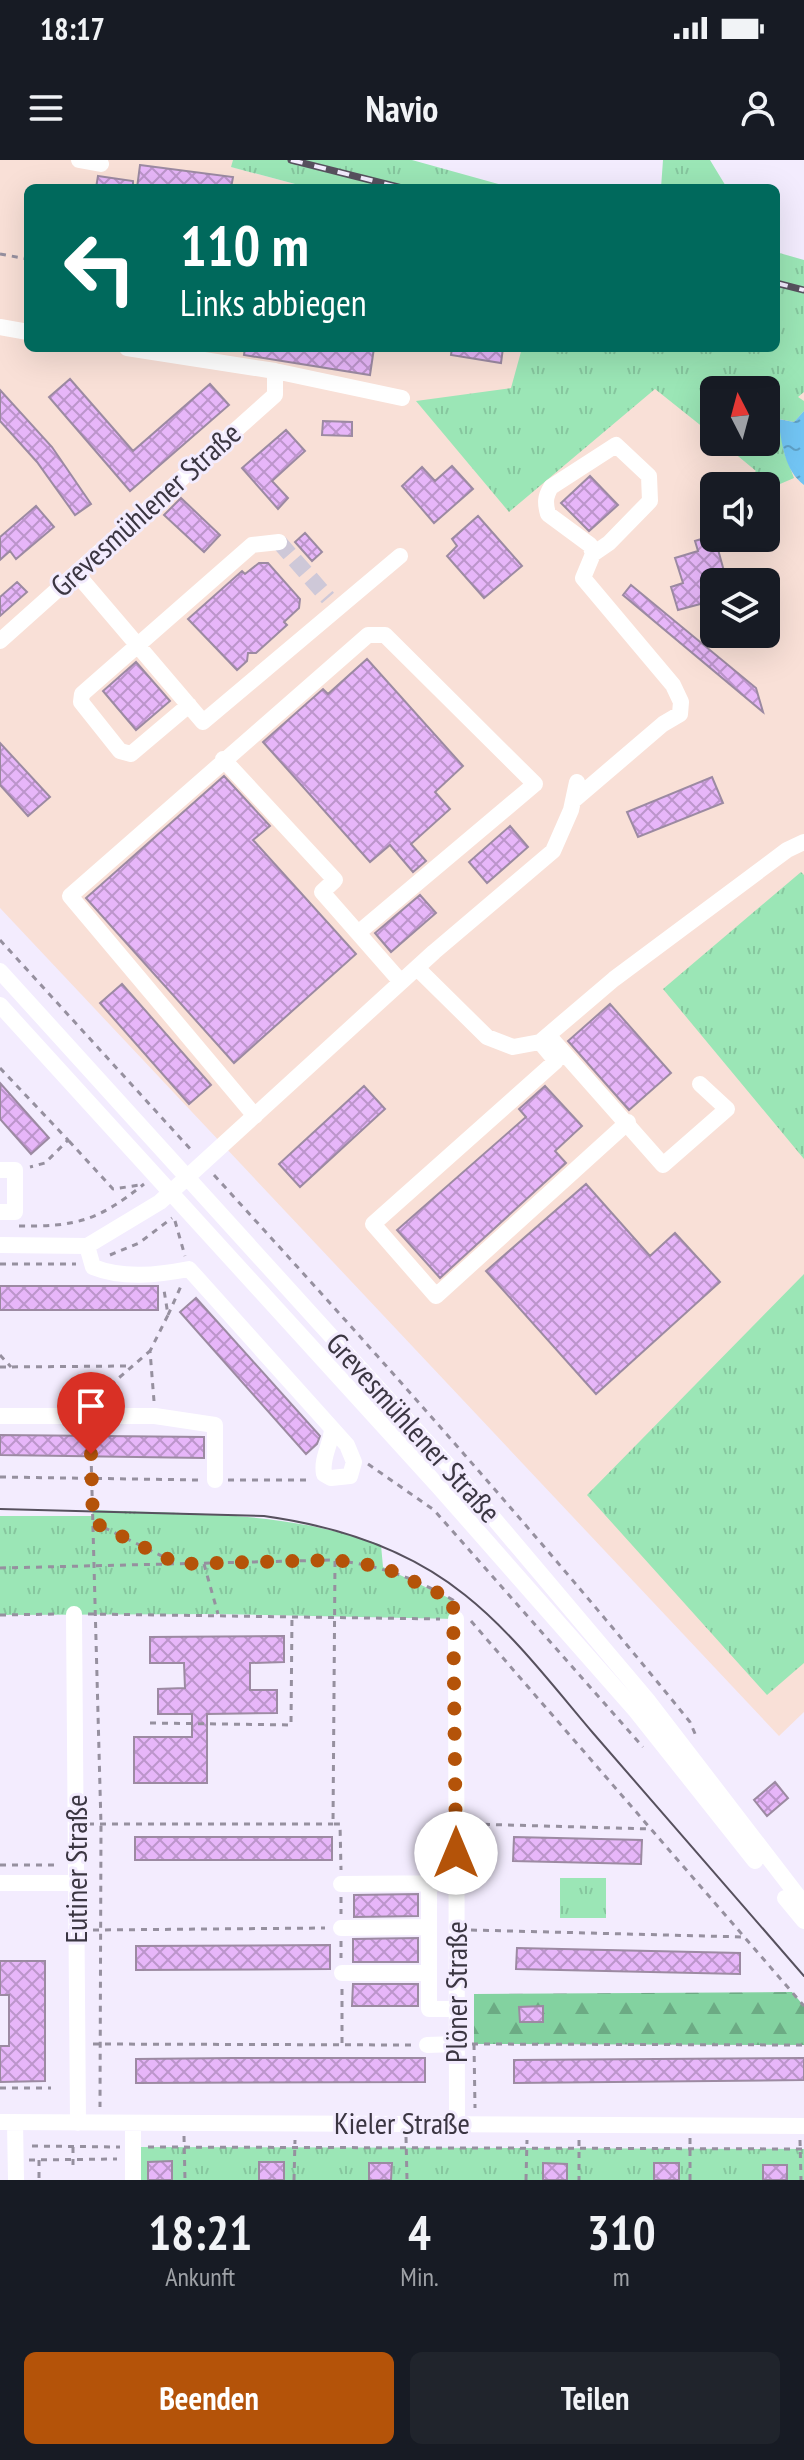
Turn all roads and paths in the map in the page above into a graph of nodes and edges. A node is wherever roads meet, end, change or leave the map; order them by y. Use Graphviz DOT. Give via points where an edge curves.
graph roads {
  1 [pos="79,160"];
  2 [pos="101,164"];
  3 [pos="0,254"];
  4 [pos="24,258"];
  5 [pos="0,327"];
  6 [pos="24,331"];
  7 [pos="153,352"];
  8 [pos="275,371"];
  9 [pos="402,398"];
  10 [pos="279,542"];
  11 [pos="593,554"];
  12 [pos="400,556"];
  13 [pos="76,573"];
  14 [pos="328,598"];
  15 [pos="331,616"];
  16 [pos="0,641"];
  17 [pos="137,644"];
  18 [pos="189,705"];
  19 [pos="223,759"];
  20 [pos="577,782"];
  21 [pos="573,801"];
  22 [pos="804,842"];
  23 [pos="358,933"];
  24 [pos="0,940"];
  25 [pos="417,968"];
  26 [pos="0,971"];
  27 [pos="401,982"];
  28 [pos="0,1005"];
  29 [pos="545,1039"];
  30 [pos="0,1068"];
  31 [pos="700,1084"];
  32 [pos="255,1116"];
  33 [pos="628,1122"];
  34 [pos="68,1140"];
  35 [pos="188,1147"];
  36 [pos="7,1170"];
  37 [pos="187,1178"];
  38 [pos="171,1193"];
  39 [pos="0,1212"];
  40 [pos="174,1216"];
  41 [pos="13,1226"];
  42 [pos="0,1245"];
  43 [pos="87,1246"];
  44 [pos="189,1269"];
  45 [pos="162,1274"];
  46 [pos="168,1315"];
  47 [pos="150,1351"];
  48 [pos="0,1355"];
  49 [pos="130,1366"];
  50 [pos="0,1367"];
  51 [pos="11,1367"];
  52 [pos="0,1416"];
  53 [pos="89,1416"];
  54 [pos="155,1416"];
  55 [pos="332,1429"];
  56 [pos="352,1453"];
  57 [pos="91,1454"];
  58 [pos="0,1477"];
  59 [pos="92,1478"];
  60 [pos="331,1478"];
  61 [pos="215,1480"];
  62 [pos="93,1522"];
  63 [pos="335,1560"];
  64 [pos="178,1564"];
  65 [pos="204,1564"];
  66 [pos="94,1566"];
  67 [pos="0,1568"];
  68 [pos="453,1600"];
  69 [pos="95,1613"];
  70 [pos="74,1614"];
  71 [pos="218,1614"];
  72 [pos="458,1614"];
  73 [pos="0,1615"];
  74 [pos="292,1615"];
  75 [pos="334,1615"];
  76 [pos="150,1723"];
  77 [pos="643,1747"];
  78 [pos="76,1824"];
  79 [pos="333,1824"];
  80 [pos="456,1824"];
  81 [pos="101,1825"];
  82 [pos="654,1829"];
  83 [pos="0,1865"];
  84 [pos="76,1865"];
  85 [pos="0,1883"];
  86 [pos="77,1883"];
  87 [pos="429,1883"];
  88 [pos="457,1883"];
  89 [pos="341,1884"];
  90 [pos="804,1904"];
  91 [pos="804,1921"];
  92 [pos="429,1927"];
  93 [pos="341,1928"];
  94 [pos="77,1930"];
  95 [pos="100,1930"];
  96 [pos="457,1930"];
  97 [pos="744,1937"];
  98 [pos="342,1973"];
  99 [pos="429,1973"];
  100 [pos="804,2006"];
  101 [pos="457,2009"];
  102 [pos="77,2044"];
  103 [pos="100,2044"];
  104 [pos="466,2044"];
  105 [pos="342,2045"];
  106 [pos="427,2045"];
  107 [pos="804,2045"];
  108 [pos="0,2088"];
  109 [pos="51,2088"];
  110 [pos="7,2122"];
  111 [pos="78,2123"];
  112 [pos="100,2123"];
  113 [pos="133,2124"];
  114 [pos="183,2124"];
  115 [pos="295,2124"];
  116 [pos="457,2124"];
  117 [pos="475,2124"];
  118 [pos="527,2124"];
  119 [pos="406,2125"];
  120 [pos="578,2125"];
  121 [pos="690,2126"];
  122 [pos="802,2126"];
  123 [pos="73,2146"];
  124 [pos="184,2146"];
  125 [pos="295,2147"];
  126 [pos="406,2147"];
  127 [pos="579,2148"];
  128 [pos="527,2149"];
  129 [pos="690,2149"];
  130 [pos="802,2149"];
  131 [pos="134,2152"];
  132 [pos="15,2153"];
  133 [pos="73,2159"];
  134 [pos="39,2160"];
  135 [pos="73,2168"];
  136 [pos="16,2180"];
  137 [pos="39,2180"];
  138 [pos="133,2180"];
  139 [pos="185,2180"];
  140 [pos="294,2180"];
  141 [pos="407,2180"];
  142 [pos="526,2180"];
  143 [pos="579,2180"];
  144 [pos="690,2180"];
  145 [pos="801,2180"];
  1 -- 2 [label="street"];
  3 -- 4 [label="path"];
  5 -- 6 [label="street"];
  7 -- 8 [label="street"];
  8 -- 9 [label="street"];
  8 -- 13 [label="street, Grevesmühlener Straße" via="275,395"];
  10 -- 17 [label="street" via="252,545"];
  11 -- 11 [label="street" via="590,545 548,514 546,496 559,481 616,445 649,476 650,501"];
  11 -- 21 [label="street" via="583,578 673,685 681,702 680,714"];
  12 -- 15 [label="street"];
  13 -- 16 [label="street, Grevesmühlener Straße"];
  13 -- 17 [label="street"];
  14 -- 15 [label="street"];
  15 -- 18 [label="street" via="203,722"];
  17 -- 18 [label="street"];
  17 -- 18 [label="street" via="82,694 81,702 120,751 131,754"];
  19 -- 23 [label="street" via="335,880 322,892"];
  19 -- 23 [label="street" via="368,635 385,635 535,784"];
  19 -- 32 [label="street" via="70,896"];
  20 -- 21 [label="street"];
  21 -- 25 [label="street" via="553,851"];
  22 -- 29 [label="street" via="614,979"];
  23 -- 27 [label="street"];
  24 -- 35 [label="path"];
  25 -- 27 [label="street"];
  25 -- 29 [label="street" via="487,1037 513,1047"];
  26 -- 37 [label="street, Grevesmühlener Straße"];
  27 -- 32 [label="street"];
  28 -- 38 [label="street, Grevesmühlener Straße"];
  29 -- 33 [label="street"];
  29 -- 33 [label="street" via="556,1061 373,1224 436,1296"];
  30 -- 34 [label="path"];
  31 -- 33 [label="street" via="727,1109 663,1165"];
  32 -- 37 [label="street"];
  34 -- 36 [label="path" via="45,1163"];
  34 -- 41 [label="path" via="113,1189 144,1184 110,1211 86,1220"];
  36 -- 39 [label="street" via="15,1212"];
  37 -- 38 [label="street"];
  37 -- 90 [label="street, Grevesmühlener Straße" via="458,1476 649,1702"];
  38 -- 43 [label="street"];
  38 -- 91 [label="street, Grevesmühlener Straße" via="636,1711"];
  40 -- 44 [label="path"];
  42 -- 43 [label="street"];
  43 -- 45 [label="street" via="93,1267 109,1274"];
  44 -- 45 [label="street"];
  44 -- 46 [label="path"];
  44 -- 55 [label="street"];
  45 -- 46 [label="path"];
  46 -- 47 [label="path"];
  47 -- 49 [label="path"];
  47 -- 54 [label="path"];
  48 -- 51 [label="path"];
  49 -- 51 [label="path"];
  49 -- 53 [label="path" via="89,1403"];
  50 -- 51 [label="path"];
  52 -- 53 [label="street"];
  53 -- 54 [label="street"];
  54 -- 61 [label="street" via="215,1425"];
  55 -- 56 [label="street"];
  55 -- 60 [label="street" via="322,1463"];
  56 -- 60 [label="street" via="350,1476"];
  56 -- 77 [label="path" via="434,1510"];
  57 -- 59 [label="path"];
  58 -- 59 [label="path"];
  59 -- 61 [label="path"];
  59 -- 62 [label="path"];
  60 -- 61 [label="path"];
  62 -- 64 [label="path"];
  62 -- 66 [label="path"];
  63 -- 65 [label="path"];
  63 -- 68 [label="path" via="383,1567"];
  63 -- 75 [label="path"];
  64 -- 65 [label="path"];
  64 -- 66 [label="path"];
  65 -- 71 [label="path"];
  66 -- 67 [label="path"];
  66 -- 69 [label="path"];
  68 -- 72 [label="path"];
  68 -- 72 [label="path"];
  69 -- 70 [label="path"];
  69 -- 71 [label="path"];
  69 -- 81 [label="path"];
  70 -- 73 [label="path"];
  70 -- 78 [label="street, Eutiner Straße"];
  71 -- 74 [label="path"];
  72 -- 75 [label="path"];
  72 -- 80 [label="street, Plöner Straße"];
  72 -- 82 [label="path" via="470,1619"];
  74 -- 75 [label="path"];
  74 -- 76 [label="path" via="291,1725"];
  75 -- 79 [label="path"];
  78 -- 81 [label="path"];
  78 -- 84 [label="street, Eutiner Straße"];
  79 -- 81 [label="path"];
  79 -- 89 [label="path" via="340,1824"];
  80 -- 82 [label="path"];
  80 -- 88 [label="street, Plöner Straße"];
  81 -- 95 [label="path"];
  82 -- 97 [label="path"];
  83 -- 84 [label="path"];
  84 -- 86 [label="street, Eutiner Straße"];
  85 -- 86 [label="street"];
  86 -- 94 [label="street, Eutiner Straße"];
  87 -- 88 [label="street"];
  87 -- 89 [label="street"];
  87 -- 92 [label="street"];
  88 -- 96 [label="street, Plöner Straße"];
  89 -- 93 [label="path"];
  92 -- 93 [label="street"];
  92 -- 99 [label="street"];
  93 -- 95 [label="path"];
  93 -- 98 [label="path"];
  94 -- 95 [label="path"];
  94 -- 102 [label="street, Eutiner Straße"];
  95 -- 103 [label="path"];
  96 -- 97 [label="path"];
  96 -- 101 [label="street, Plöner Straße"];
  97 -- 100 [label="path"];
  98 -- 99 [label="street"];
  98 -- 105 [label="path"];
  99 -- 101 [label="street" via="429,2009"];
  101 -- 104 [label="street, Plöner Straße"];
  102 -- 103 [label="path"];
  102 -- 111 [label="street, Eutiner Straße"];
  103 -- 105 [label="path"];
  103 -- 112 [label="path"];
  104 -- 106 [label="street"];
  104 -- 107 [label="path"];
  104 -- 116 [label="street, Plöner Straße"];
  104 -- 117 [label="path"];
  105 -- 106 [label="path"];
  108 -- 109 [label="path"];
  110 -- 111 [label="street, Kieler Straße"];
  110 -- 132 [label="street"];
  111 -- 112 [label="street, Kieler Straße"];
  112 -- 113 [label="street, Kieler Straße"];
  113 -- 114 [label="street, Kieler Straße"];
  113 -- 131 [label="street"];
  114 -- 115 [label="street, Kieler Straße"];
  114 -- 124 [label="path"];
  115 -- 119 [label="street, Kieler Straße"];
  115 -- 125 [label="path"];
  116 -- 117 [label="street, Kieler Straße"];
  116 -- 119 [label="street, Kieler Straße"];
  117 -- 118 [label="street, Kieler Straße"];
  118 -- 120 [label="street, Kieler Straße"];
  118 -- 128 [label="path"];
  119 -- 126 [label="path"];
  120 -- 121 [label="street, Kieler Straße"];
  120 -- 127 [label="path"];
  121 -- 122 [label="street, Kieler Straße"];
  121 -- 129 [label="path"];
  122 -- 130 [label="path"];
  123 -- 131 [label="path"];
  123 -- 132 [label="path"];
  123 -- 133 [label="path"];
  124 -- 125 [label="path"];
  124 -- 131 [label="path"];
  124 -- 139 [label="path"];
  125 -- 126 [label="path"];
  125 -- 140 [label="path"];
  126 -- 128 [label="path"];
  126 -- 141 [label="path"];
  127 -- 128 [label="path"];
  127 -- 129 [label="path"];
  127 -- 143 [label="path"];
  128 -- 142 [label="path"];
  129 -- 130 [label="path"];
  129 -- 144 [label="path"];
  130 -- 145 [label="path"];
  131 -- 133 [label="path"];
  131 -- 138 [label="street"];
  132 -- 134 [label="path"];
  132 -- 136 [label="street"];
  133 -- 134 [label="path"];
  133 -- 135 [label="path"];
  134 -- 137 [label="path"];
}
